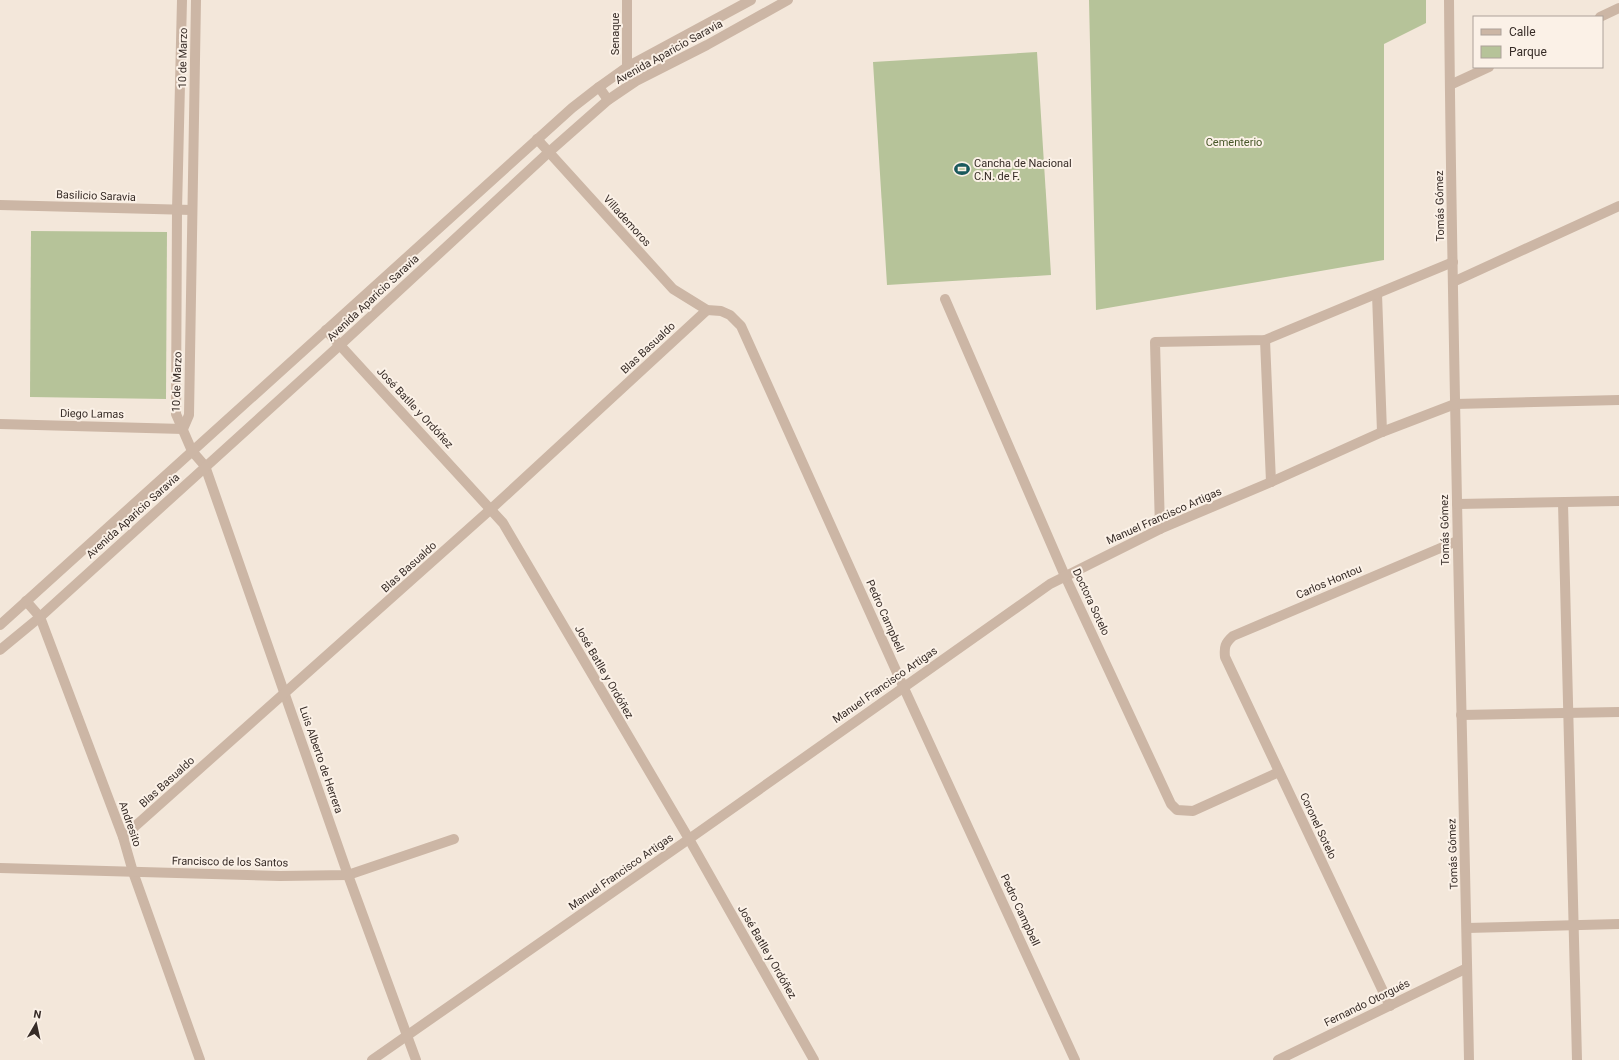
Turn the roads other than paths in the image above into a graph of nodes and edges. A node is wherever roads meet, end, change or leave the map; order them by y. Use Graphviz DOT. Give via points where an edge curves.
graph roads {
  1 [pos="182,0"];
  2 [pos="196,0"];
  3 [pos="627,0"];
  4 [pos="751,0"];
  5 [pos="788,0"];
  6 [pos="1449,0"];
  7 [pos="1619,8"];
  8 [pos="1602,16"];
  9 [pos="627,67"];
  10 [pos="1487,68"];
  11 [pos="1450,85"];
  12 [pos="599,87"];
  13 [pos="608,100"];
  14 [pos="537,139"];
  15 [pos="549,152"];
  16 [pos="0,205"];
  17 [pos="1619,206"];
  18 [pos="177,210"];
  19 [pos="192,210"];
  20 [pos="1453,262"];
  21 [pos="1453,282"];
  22 [pos="1377,294"];
  23 [pos="945,298"];
  24 [pos="707,310"];
  25 [pos="326,330"];
  26 [pos="1265,340"];
  27 [pos="340,345"];
  28 [pos="1619,400"];
  29 [pos="1455,404"];
  30 [pos="0,424"];
  31 [pos="183,429"];
  32 [pos="1382,432"];
  33 [pos="192,451"];
  34 [pos="205,466"];
  35 [pos="1271,482"];
  36 [pos="1619,501"];
  37 [pos="1564,503"];
  38 [pos="1457,504"];
  39 [pos="491,509"];
  40 [pos="1160,529"];
  41 [pos="1457,541"];
  42 [pos="1065,576"];
  43 [pos="26,601"];
  44 [pos="40,617"];
  45 [pos="0,625"];
  46 [pos="0,650"];
  47 [pos="1225,657"];
  48 [pos="903,686"];
  49 [pos="286,693"];
  50 [pos="1619,712"];
  51 [pos="1569,713"];
  52 [pos="1461,715"];
  53 [pos="1279,772"];
  54 [pos="123,837"];
  55 [pos="454,839"];
  56 [pos="689,840"];
  57 [pos="0,868"];
  58 [pos="133,872"];
  59 [pos="348,875"];
  60 [pos="1619,924"];
  61 [pos="1575,925"];
  62 [pos="1467,928"];
  63 [pos="1467,968"];
  64 [pos="1390,1006"];
  65 [pos="407,1035"];
  66 [pos="200,1060"];
  67 [pos="372,1060"];
  68 [pos="416,1060"];
  69 [pos="814,1060"];
  70 [pos="1075,1060"];
  71 [pos="1278,1060"];
  72 [pos="1469,1060"];
  73 [pos="1577,1060"];
  1 -- 18 [label="street, 10 de Marzo"];
  2 -- 19 [label="street, 10 de Marzo"];
  3 -- 9 [label="street, Senaque"];
  4 -- 9 [label="street, Avenida Aparicio Saravia"];
  5 -- 13 [label="street, Avenida Aparicio Saravia" via="636,81"];
  6 -- 11 [label="street, Tomás Gómez"];
  7 -- 8 [label="street"];
  9 -- 12 [label="street, Avenida Aparicio Saravia"];
  10 -- 11 [label="street"];
  11 -- 20 [label="street, Tomás Gómez"];
  12 -- 13 [label="street"];
  12 -- 14 [label="street, Avenida Aparicio Saravia"];
  13 -- 15 [label="street, Avenida Aparicio Saravia"];
  14 -- 15 [label="street, Villademoros"];
  14 -- 25 [label="street, Avenida Aparicio Saravia"];
  15 -- 24 [label="street, Villademoros" via="673,289"];
  15 -- 27 [label="street, Avenida Aparicio Saravia"];
  16 -- 18 [label="street, Basilicio Saravia"];
  17 -- 21 [label="street"];
  18 -- 19 [label="street, Basilicio Saravia"];
  18 -- 31 [label="street, 10 de Marzo" via="176,414"];
  19 -- 31 [label="street, 10 de Marzo" via="189,415"];
  20 -- 21 [label="street, Tomás Gómez"];
  20 -- 22 [label="street"];
  21 -- 29 [label="street, Tomás Gómez"];
  22 -- 26 [label="street"];
  22 -- 32 [label="street"];
  23 -- 42 [label="street, Doctora Sotelo"];
  24 -- 39 [label="street, Blas Basualdo"];
  24 -- 48 [label="street, Pedro Campbell" via="730,315 741,326"];
  25 -- 27 [label="street, José Batlle y Ordóñez"];
  25 -- 33 [label="street, Avenida Aparicio Saravia"];
  26 -- 35 [label="street"];
  26 -- 40 [label="street" via="1155,342"];
  27 -- 34 [label="street, Avenida Aparicio Saravia"];
  27 -- 39 [label="street, José Batlle y Ordóñez"];
  28 -- 29 [label="street, Manuel Francisco Artigas"];
  29 -- 32 [label="street, Manuel Francisco Artigas"];
  29 -- 38 [label="street, Tomás Gómez"];
  30 -- 31 [label="street, Diego Lamas"];
  31 -- 33 [label="street"];
  32 -- 35 [label="street, Manuel Francisco Artigas"];
  33 -- 34 [label="street"];
  33 -- 43 [label="street, Avenida Aparicio Saravia"];
  34 -- 44 [label="street, Avenida Aparicio Saravia"];
  34 -- 49 [label="street, Luis Alberto de Herrera"];
  35 -- 40 [label="street, Manuel Francisco Artigas"];
  36 -- 37 [label="street"];
  37 -- 38 [label="street"];
  37 -- 51 [label="street"];
  38 -- 41 [label="street, Tomás Gómez"];
  39 -- 49 [label="street, Blas Basualdo"];
  39 -- 56 [label="street, José Batlle y Ordóñez" via="503,523"];
  40 -- 42 [label="street, Manuel Francisco Artigas"];
  41 -- 47 [label="street, Carlos Hontou" via="1232,636 1226,642"];
  41 -- 52 [label="street, Tomás Gómez"];
  42 -- 48 [label="street, Manuel Francisco Artigas"];
  42 -- 53 [label="street, Doctora Sotelo" via="1171,804 1177,810 1193,811"];
  43 -- 44 [label="street, Andresito"];
  43 -- 45 [label="street, Avenida Aparicio Saravia"];
  44 -- 46 [label="street, Avenida Aparicio Saravia"];
  44 -- 54 [label="street, Andresito"];
  47 -- 53 [label="street, Coronel Sotelo"];
  48 -- 56 [label="street, Manuel Francisco Artigas"];
  48 -- 70 [label="street, Pedro Campbell"];
  49 -- 54 [label="street, Blas Basualdo"];
  49 -- 59 [label="street, Luis Alberto de Herrera"];
  50 -- 51 [label="street"];
  51 -- 52 [label="street"];
  51 -- 61 [label="street"];
  52 -- 62 [label="street, Tomás Gómez"];
  53 -- 64 [label="street, Coronel Sotelo"];
  54 -- 58 [label="street, Andresito"];
  55 -- 59 [label="street, Francisco de los Santos"];
  56 -- 65 [label="street, Manuel Francisco Artigas"];
  56 -- 69 [label="street, José Batlle y Ordóñez"];
  57 -- 58 [label="street, Francisco de los Santos"];
  58 -- 59 [label="street, Francisco de los Santos"];
  58 -- 66 [label="street, Andresito"];
  59 -- 65 [label="street, Luis Alberto de Herrera"];
  60 -- 61 [label="street"];
  61 -- 62 [label="street"];
  61 -- 73 [label="street"];
  62 -- 63 [label="street, Tomás Gómez"];
  63 -- 64 [label="street, Fernando Otorgués"];
  63 -- 72 [label="street, Tomás Gómez"];
  64 -- 71 [label="street, Fernando Otorgués"];
  65 -- 67 [label="street, Manuel Francisco Artigas"];
  65 -- 68 [label="street, Luis Alberto de Herrera"];
}
